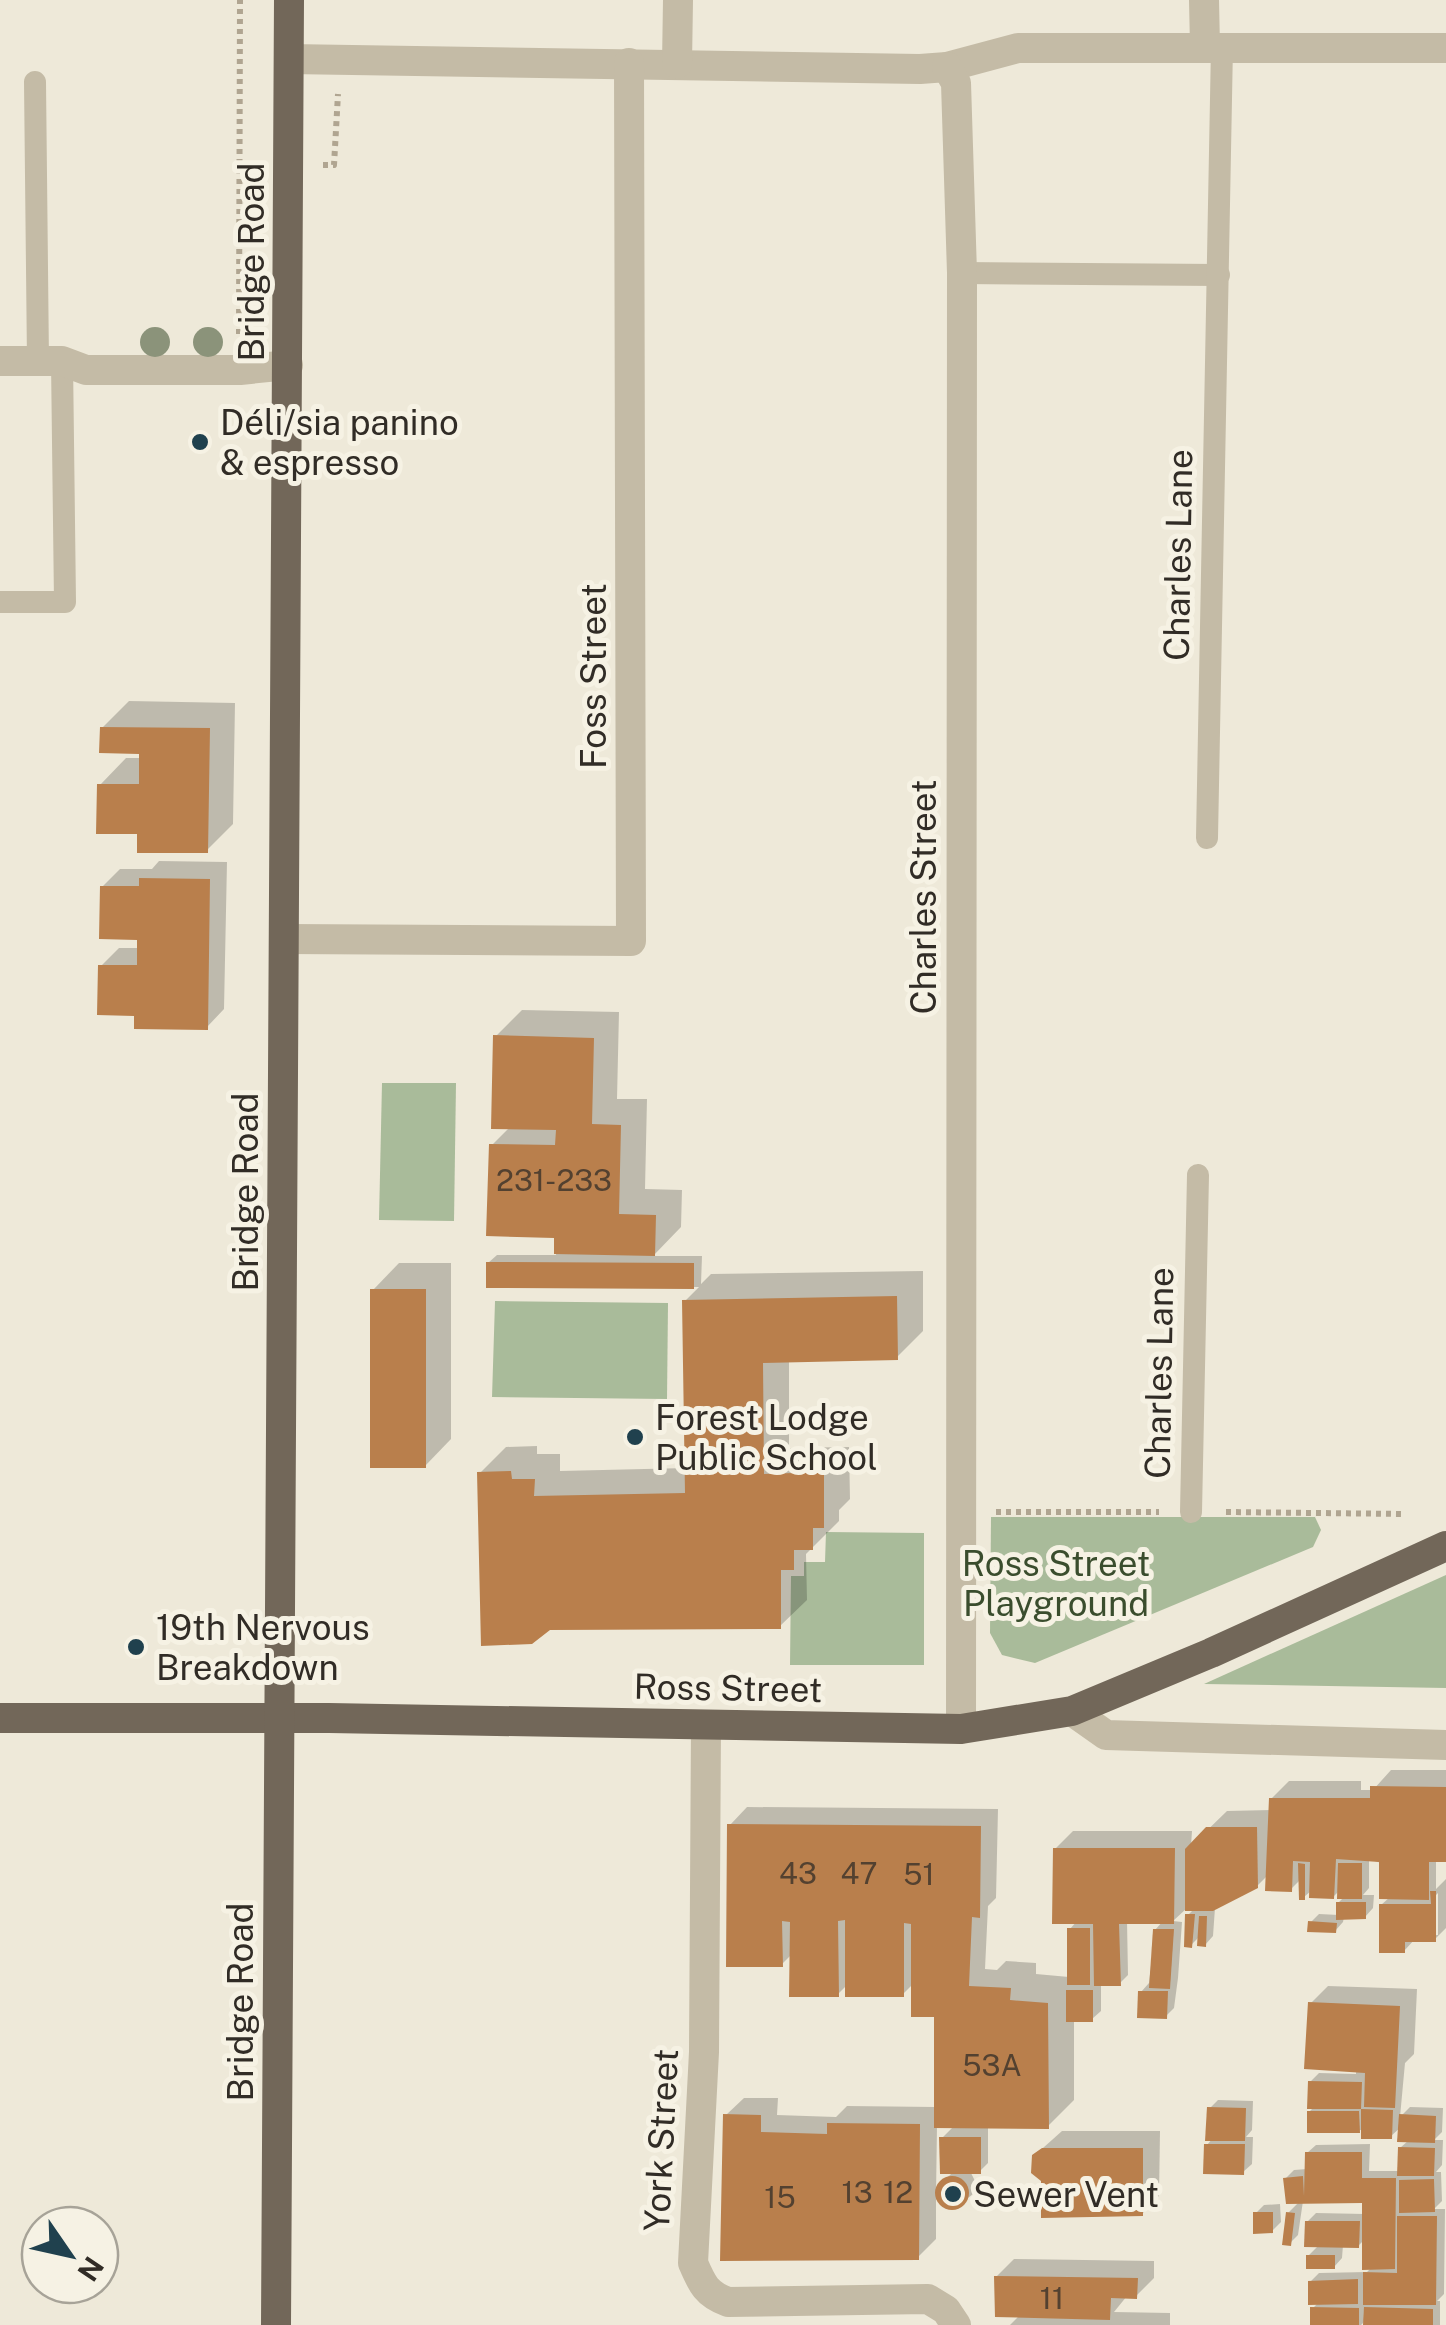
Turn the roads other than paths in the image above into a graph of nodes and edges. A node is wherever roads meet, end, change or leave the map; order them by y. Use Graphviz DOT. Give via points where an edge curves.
graph roads {
  1 [pos="289,0"];
  2 [pos="678,0"];
  3 [pos="1204,0"];
  4 [pos="1213,46"];
  5 [pos="1446,48"];
  6 [pos="289,59"];
  7 [pos="629,63"];
  8 [pos="677,64"];
  9 [pos="946,67"];
  10 [pos="35,82"];
  11 [pos="962,273"];
  12 [pos="1219,275"];
  13 [pos="0,361"];
  14 [pos="50,361"];
  15 [pos="288,365"];
  16 [pos="0,602"];
  17 [pos="1207,838"];
  18 [pos="284,939"];
  19 [pos="1198,1175"];
  20 [pos="1191,1512"];
  21 [pos="1446,1546"];
  22 [pos="1072,1711"];
  23 [pos="0,1718"];
  24 [pos="280,1718"];
  25 [pos="706,1725"];
  26 [pos="962,1728"];
  27 [pos="1446,1745"];
  28 [pos="276,2325"];
  29 [pos="956,2325"];
  1 -- 6 [label="main road, Bridge Road"];
  2 -- 8 [label="street"];
  3 -- 4 [label="street"];
  4 -- 5 [label="street"];
  4 -- 9 [label="street" via="1018,48"];
  4 -- 12 [label="lane, Charles Lane"];
  6 -- 7 [label="street"];
  6 -- 15 [label="main road, Bridge Road"];
  7 -- 8 [label="street"];
  7 -- 18 [label="street, Foss Street" via="632,941"];
  8 -- 9 [label="street"];
  9 -- 11 [label="street, Charles Street" via="956,82"];
  10 -- 14 [label="lane"];
  11 -- 12 [label="lane"];
  11 -- 26 [label="street, Charles Street"];
  12 -- 17 [label="lane, Charles Lane"];
  13 -- 14 [label="street"];
  14 -- 15 [label="street" via="86,370"];
  14 -- 16 [label="lane" via="65,602"];
  15 -- 18 [label="main road, Bridge Road"];
  18 -- 24 [label="main road, Bridge Road"];
  19 -- 20 [label="lane, Charles Lane"];
  21 -- 22 [label="main road, Ross Street"];
  22 -- 26 [label="main road, Ross Street"];
  22 -- 27 [label="street" via="1106,1736"];
  23 -- 24 [label="main road, Ross Street"];
  24 -- 25 [label="main road, Ross Street"];
  24 -- 28 [label="main road, Bridge Road"];
  25 -- 26 [label="main road, Ross Street"];
  25 -- 29 [label="street, York Street" via="704,2052 694,2263 703,2288 728,2302 928,2299"];
}
